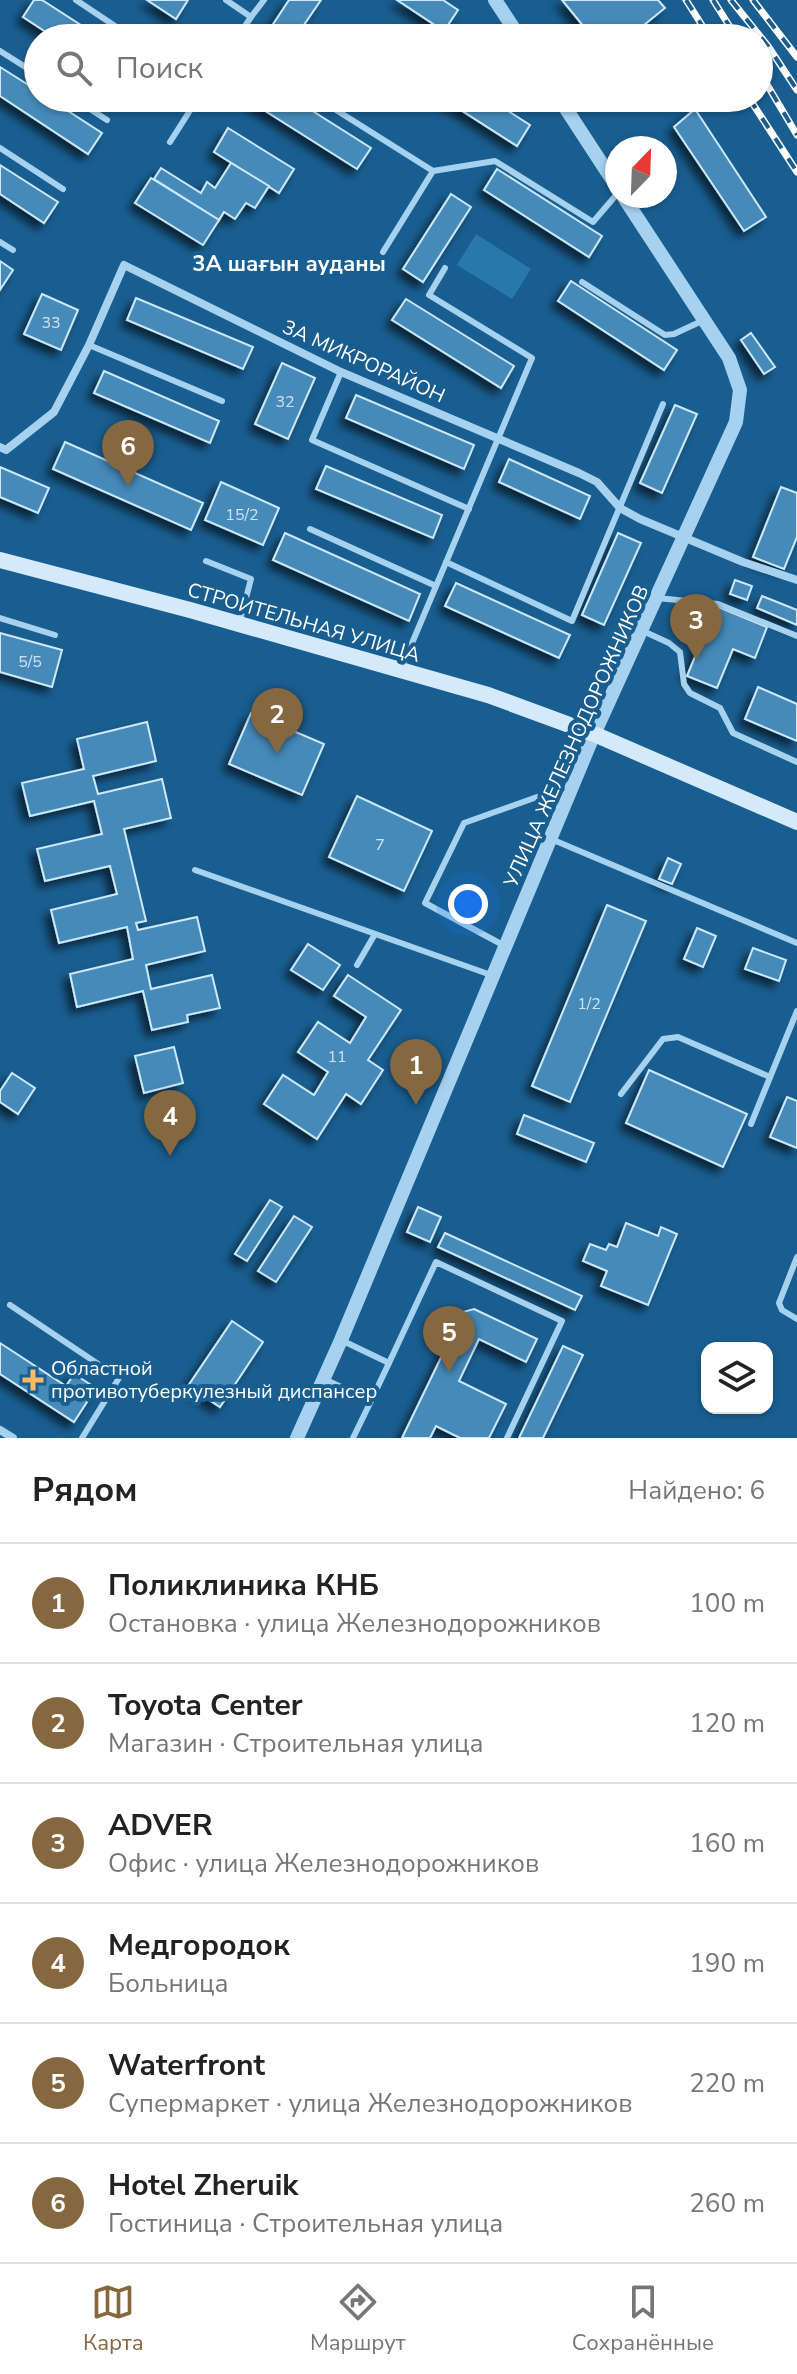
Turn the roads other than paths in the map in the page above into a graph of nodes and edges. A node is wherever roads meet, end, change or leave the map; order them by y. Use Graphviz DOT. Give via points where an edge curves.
graph roads {
  1 [pos="76,0"];
  2 [pos="226,0"];
  3 [pos="264,0"];
  4 [pos="495,0"];
  5 [pos="251,17"];
  6 [pos="112,24"];
  7 [pos="246,24"];
  8 [pos="511,24"];
  9 [pos="0,51"];
  10 [pos="24,66"];
  11 [pos="95,112"];
  12 [pos="189,112"];
  13 [pos="339,112"];
  14 [pos="568,112"];
  15 [pos="107,120"];
  16 [pos="170,142"];
  17 [pos="0,148"];
  18 [pos="605,169"];
  19 [pos="433,171"];
  20 [pos="63,189"];
  21 [pos="605,208"];
  22 [pos="631,208"];
  23 [pos="0,242"];
  24 [pos="13,250"];
  25 [pos="383,252"];
  26 [pos="445,268"];
  27 [pos="582,282"];
  28 [pos="704,320"];
  29 [pos="89,345"];
  30 [pos="341,372"];
  31 [pos="222,401"];
  32 [pos="663,404"];
  33 [pos="498,438"];
  34 [pos="0,447"];
  35 [pos="620,508"];
  36 [pos="469,509"];
  37 [pos="310,529"];
  38 [pos="685,537"];
  39 [pos="0,560"];
  40 [pos="206,561"];
  41 [pos="446,562"];
  42 [pos="797,580"];
  43 [pos="436,586"];
  44 [pos="657,598"];
  45 [pos="0,618"];
  46 [pos="239,625"];
  47 [pos="643,631"];
  48 [pos="55,635"];
  49 [pos="797,636"];
  50 [pos="400,671"];
  51 [pos="594,734"];
  52 [pos="797,762"];
  53 [pos="537,797"];
  54 [pos="797,822"];
  55 [pos="551,839"];
  56 [pos="195,870"];
  57 [pos="375,934"];
  58 [pos="797,943"];
  59 [pos="506,947"];
  60 [pos="357,965"];
  61 [pos="494,976"];
  62 [pos="797,1011"];
  63 [pos="770,1077"];
  64 [pos="621,1094"];
  65 [pos="751,1124"];
  66 [pos="797,1257"];
  67 [pos="10,1305"];
  68 [pos="797,1319"];
  69 [pos="341,1340"];
  70 [pos="389,1363"];
  71 [pos="324,1379"];
  72 [pos="371,1401"];
  73 [pos="0,1430"];
  74 [pos="13,1438"];
  75 [pos="82,1438"];
  76 [pos="297,1438"];
  77 [pos="353,1438"];
  78 [pos="507,1438"];
  1 -- 6 [label="lane"];
  2 -- 5 [label="lane"];
  3 -- 5 [label="lane"];
  4 -- 8 [label="street"];
  5 -- 7 [label="lane"];
  9 -- 10 [label="lane"];
  11 -- 15 [label="lane"];
  12 -- 16 [label="lane"];
  13 -- 19 [label="lane"];
  14 -- 18 [label="street"];
  17 -- 20 [label="lane"];
  19 -- 21 [label="lane" via="495,161 593,222"];
  19 -- 25 [label="lane"];
  22 -- 28 [label="street, УЛИЦА ЖЕЛЕЗНОДОРОЖНИКОВ"];
  23 -- 24 [label="lane"];
  26 -- 33 [label="lane" via="429,295 532,358"];
  27 -- 28 [label="lane" via="665,335"];
  28 -- 38 [label="street, УЛИЦА ЖЕЛЕЗНОДОРОЖНИКОВ" via="729,358 740,390 736,422"];
  29 -- 30 [label="street, 3А МИКРОРАЙОН" via="124,265"];
  29 -- 31 [label="lane"];
  29 -- 34 [label="street, 3А МИКРОРАЙОН" via="54,412 6,450"];
  30 -- 33 [label="street, 3А МИКРОРАЙОН"];
  30 -- 36 [label="lane" via="312,440"];
  32 -- 35 [label="lane"];
  33 -- 35 [label="street, 3А МИКРОРАЙОН" via="597,482"];
  33 -- 36 [label="lane"];
  35 -- 38 [label="street, 3А МИКРОРАЙОН"];
  35 -- 41 [label="lane" via="572,621"];
  36 -- 41 [label="lane"];
  37 -- 43 [label="lane"];
  38 -- 42 [label="street, 3А МИКРОРАЙОН"];
  38 -- 44 [label="street, УЛИЦА ЖЕЛЕЗНОДОРОЖНИКОВ"];
  39 -- 46 [label="main road, СТРОИТЕЛЬНАЯ УЛИЦА"];
  40 -- 46 [label="lane" via="251,579"];
  41 -- 43 [label="lane"];
  43 -- 50 [label="lane"];
  44 -- 47 [label="street, УЛИЦА ЖЕЛЕЗНОДОРОЖНИКОВ"];
  44 -- 49 [label="lane" via="718,604"];
  45 -- 48 [label="lane"];
  46 -- 50 [label="main road, СТРОИТЕЛЬНАЯ УЛИЦА"];
  47 -- 51 [label="street, УЛИЦА ЖЕЛЕЗНОДОРОЖНИКОВ"];
  47 -- 52 [label="lane" via="680,652 684,684 690,693 720,708 733,733"];
  50 -- 51 [label="main road, СТРОИТЕЛЬНАЯ УЛИЦА" via="488,695"];
  51 -- 54 [label="main road, СТРОИТЕЛЬНАЯ УЛИЦА"];
  51 -- 55 [label="street, УЛИЦА ЖЕЛЕЗНОДОРОЖНИКОВ"];
  53 -- 59 [label="lane" via="464,823 425,903"];
  55 -- 58 [label="lane"];
  55 -- 59 [label="street, УЛИЦА ЖЕЛЕЗНОДОРОЖНИКОВ"];
  56 -- 57 [label="lane"];
  57 -- 60 [label="lane"];
  57 -- 61 [label="lane"];
  59 -- 61 [label="street, УЛИЦА ЖЕЛЕЗНОДОРОЖНИКОВ"];
  61 -- 69 [label="street, УЛИЦА ЖЕЛЕЗНОДОРОЖНИКОВ"];
  62 -- 63 [label="lane"];
  63 -- 64 [label="lane" via="678,1037 663,1039"];
  63 -- 65 [label="lane"];
  66 -- 68 [label="lane" via="779,1303"];
  67 -- 75 [label="lane" via="119,1378"];
  69 -- 70 [label="lane"];
  69 -- 71 [label="street, УЛИЦА ЖЕЛЕЗНОДОРОЖНИКОВ"];
  70 -- 72 [label="lane"];
  70 -- 78 [label="lane" via="436,1262 562,1321"];
  71 -- 72 [label="lane"];
  71 -- 76 [label="street, УЛИЦА ЖЕЛЕЗНОДОРОЖНИКОВ"];
  72 -- 77 [label="lane"];
  73 -- 74 [label="street"];
}
